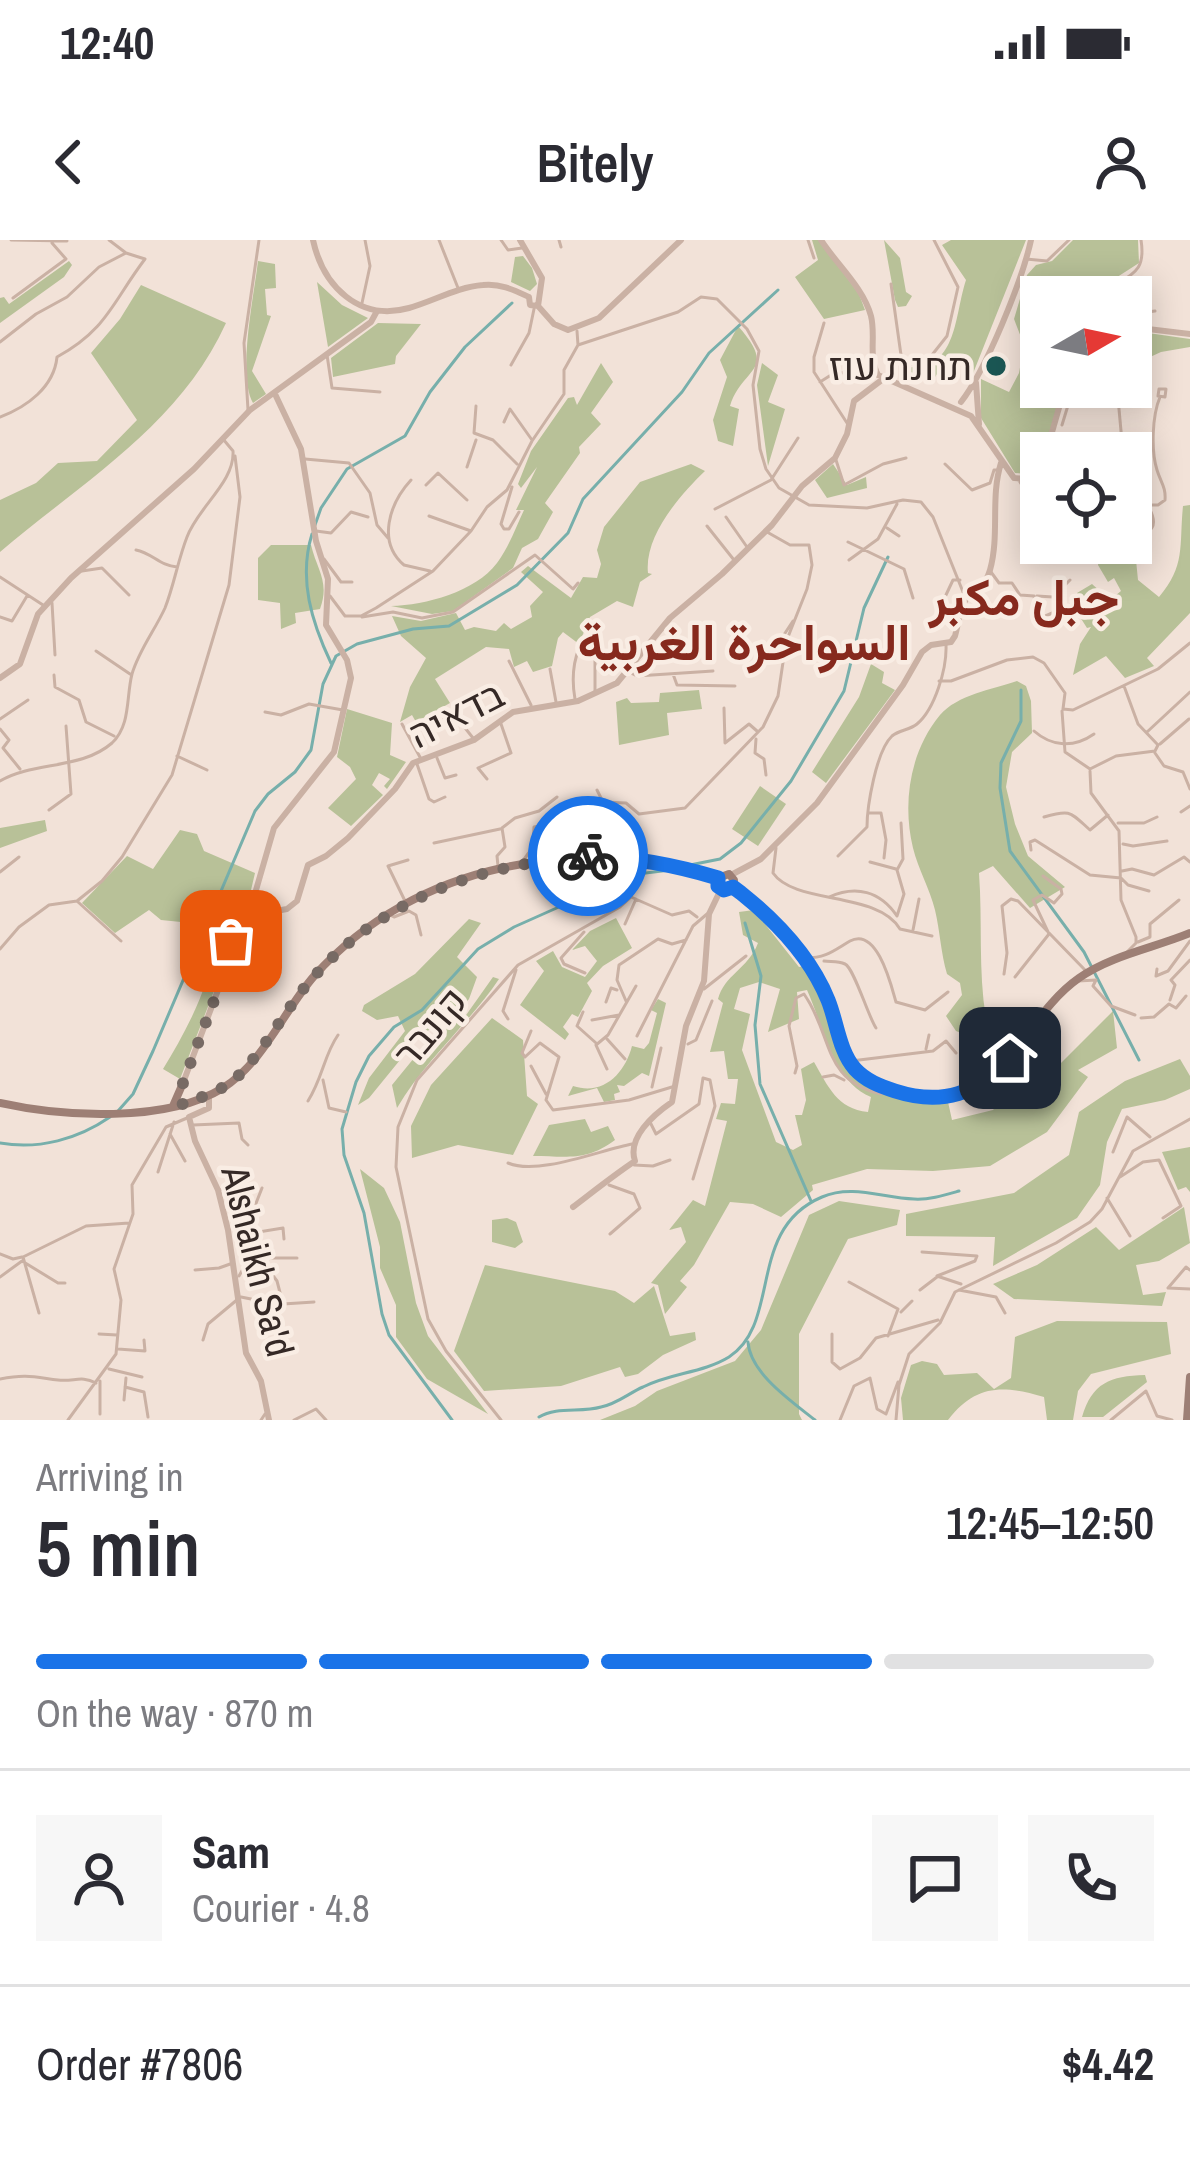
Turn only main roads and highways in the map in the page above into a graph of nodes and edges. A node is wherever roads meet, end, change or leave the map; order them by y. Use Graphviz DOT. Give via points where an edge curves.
graph roads {
  1 [pos="718,878"];
  2 [pos="733,887"];
  3 [pos="1190,937"];
  4 [pos="183,1083"];
  5 [pos="182,1102"];
  6 [pos="0,1103"];
  7 [pos="1190,1377"];
  8 [pos="1190,1398"];
  9 [pos="1188,1420"];
  1 -- 2 [label="main road" via="721,889"];
  1 -- 2 [label="main road" via="731,875"];
  1 -- 5 [label="main road" via="591,856 458,879 406,903 331,959 248,1065 209,1095"];
  2 -- 3 [label="main road" via="804,958 850,1061 889,1089 929,1099 983,1084 1077,980"];
  4 -- 5 [label="main road"];
  5 -- 6 [label="main road" via="84,1113"];
  7 -- 9 [label="main road"];
  8 -- 9 [label="main road"];
}
